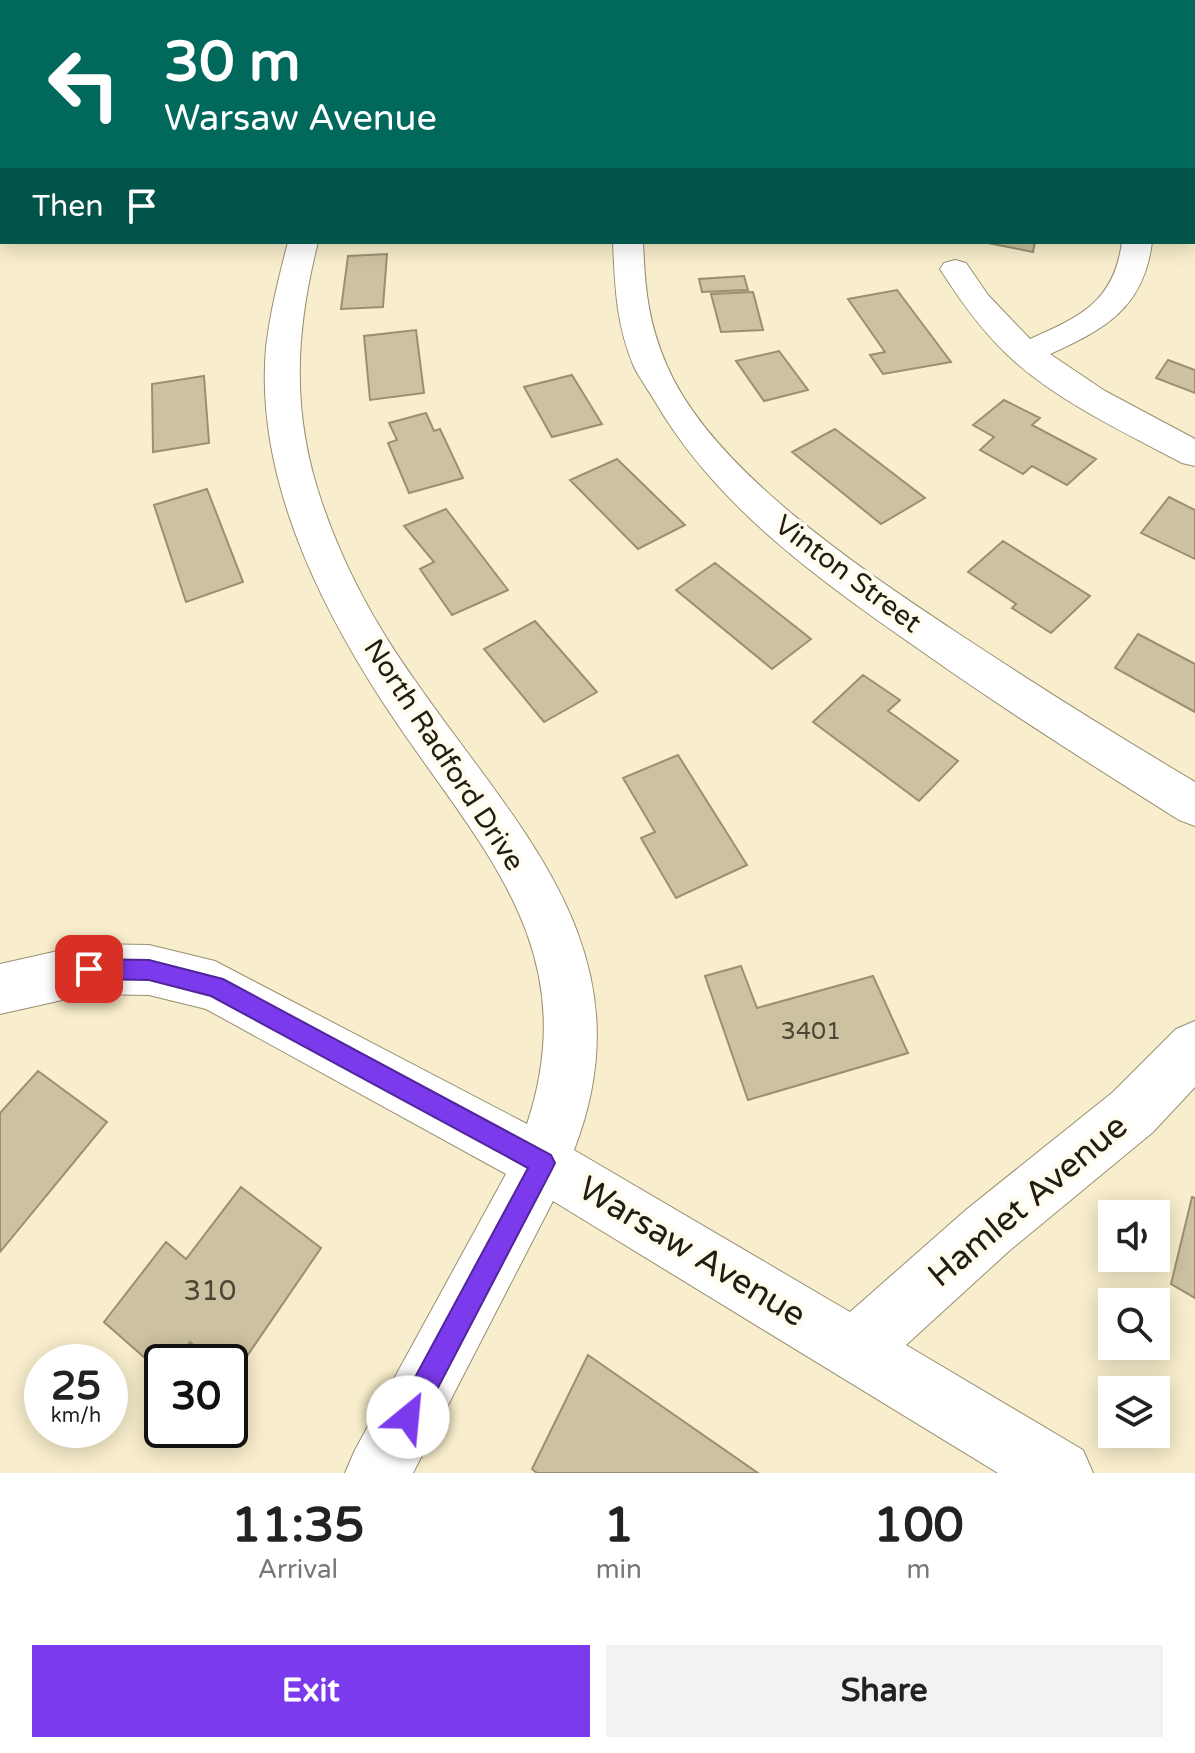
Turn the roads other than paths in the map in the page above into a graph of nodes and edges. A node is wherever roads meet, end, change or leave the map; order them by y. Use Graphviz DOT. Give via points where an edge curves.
graph roads {
  1 [pos="302,244"];
  2 [pos="628,244"];
  3 [pos="1137,244"];
  4 [pos="955,269"];
  5 [pos="1025,353"];
  6 [pos="1195,454"];
  7 [pos="1195,806"];
  8 [pos="0,989"];
  9 [pos="1195,1048"];
  10 [pos="543,1163"];
  11 [pos="856,1349"];
  12 [pos="378,1473"];
  13 [pos="1060,1473"];
  1 -- 10 [label="street, North Radford Drive" via="280,348 293,468 310,528 350,612 406,703 513,852 558,943 569,1000 569,1050 562,1102"];
  2 -- 7 [label="street, Vinton Street" via="626,288 643,348 664,390 729,477 857,587 1057,723"];
  3 -- 5 [label="street" via="1130,282 1115,302 1083,326"];
  4 -- 5 [label="street" via="993,324"];
  5 -- 6 [label="street"];
  8 -- 10 [label="street, Warsaw Avenue" via="89,969 149,970 194,979"];
  9 -- 11 [label="street, Hamlet Avenue" via="1133,1112 988,1230"];
  10 -- 11 [label="street, Warsaw Avenue"];
  10 -- 12 [label="street, North Radford Drive"];
  11 -- 13 [label="street, Warsaw Avenue"];
}
